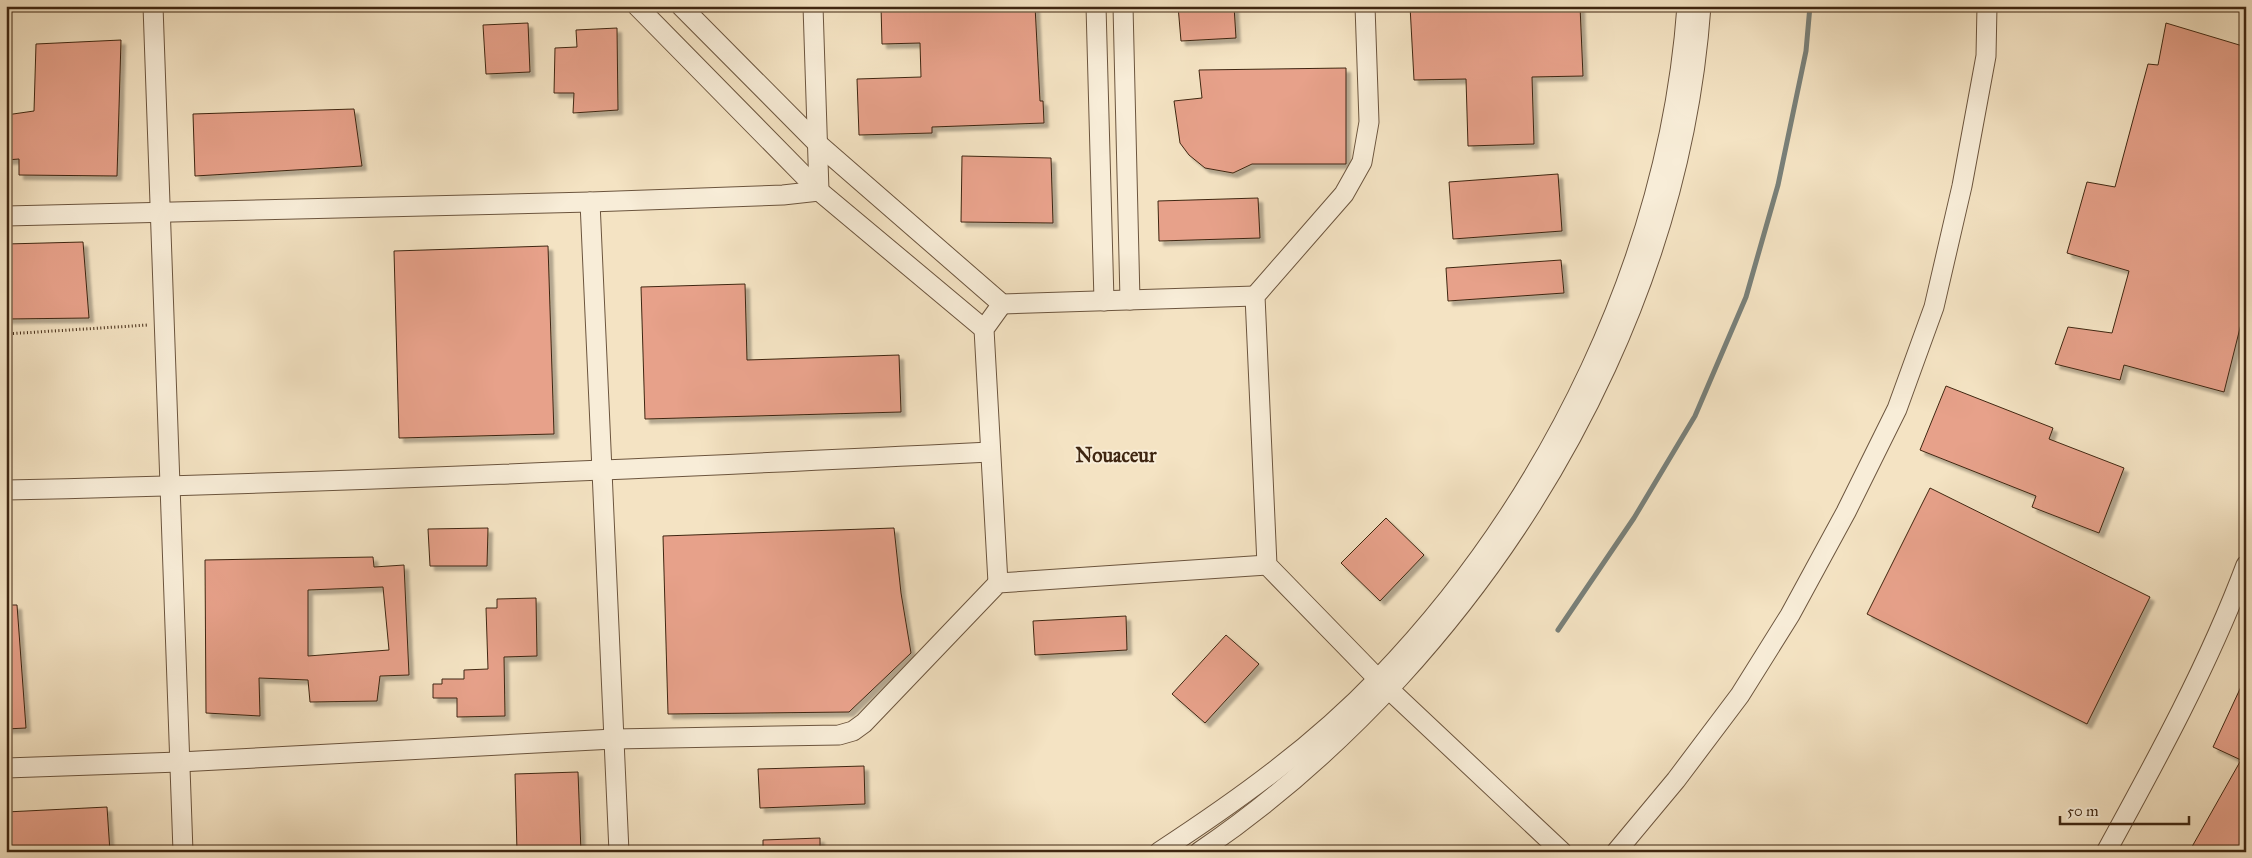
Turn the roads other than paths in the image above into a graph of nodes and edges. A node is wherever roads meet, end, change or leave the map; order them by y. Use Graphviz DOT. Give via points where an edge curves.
graph roads {
  1 [pos="153,6"];
  2 [pos="636,6"];
  3 [pos="681,6"];
  4 [pos="813,6"];
  5 [pos="1096,6"];
  6 [pos="1123,6"];
  7 [pos="1365,6"];
  8 [pos="1687,6"];
  9 [pos="1701,6"];
  10 [pos="1987,6"];
  11 [pos="817,143"];
  12 [pos="1662,189"];
  13 [pos="819,191"];
  14 [pos="590,202"];
  15 [pos="159,213"];
  16 [pos="6,216"];
  17 [pos="1255,296"];
  18 [pos="1130,300"];
  19 [pos="1104,301"];
  20 [pos="1002,304"];
  21 [pos="984,329"];
  22 [pos="990,452"];
  23 [pos="601,471"];
  24 [pos="169,487"];
  25 [pos="6,490"];
  26 [pos="1266,565"];
  27 [pos="2246,565"];
  28 [pos="998,582"];
  29 [pos="1383,684"];
  30 [pos="614,739"];
  31 [pos="180,762"];
  32 [pos="6,768"];
  33 [pos="183,852"];
  34 [pos="618,852"];
  35 [pos="1159,852"];
  36 [pos="1199,852"];
  37 [pos="1562,852"];
  38 [pos="1616,852"];
  39 [pos="2106,852"];
  1 -- 15 [label="street"];
  2 -- 13 [label="street"];
  3 -- 11 [label="street"];
  4 -- 11 [label="street"];
  5 -- 19 [label="street"];
  6 -- 18 [label="street"];
  7 -- 17 [label="street" via="1369,122 1362,162 1344,194"];
  8 -- 12 [label="street"];
  9 -- 12 [label="street" via="1694,74"];
  10 -- 38 [label="street" via="1986,56 1962,186 1934,307 1897,409 1842,521 1790,615 1740,695"];
  11 -- 13 [label="street"];
  11 -- 20 [label="street"];
  12 -- 29 [label="street" via="1641,282 1599,368 1499,531"];
  13 -- 14 [label="street"];
  13 -- 21 [label="street"];
  14 -- 15 [label="street"];
  14 -- 23 [label="street"];
  15 -- 16 [label="street"];
  15 -- 24 [label="street"];
  17 -- 18 [label="street"];
  17 -- 26 [label="street"];
  18 -- 19 [label="street"];
  19 -- 20 [label="street"];
  20 -- 21 [label="street"];
  21 -- 22 [label="street"];
  22 -- 23 [label="street"];
  22 -- 28 [label="street"];
  23 -- 24 [label="street"];
  23 -- 30 [label="street"];
  24 -- 25 [label="street"];
  24 -- 31 [label="street"];
  26 -- 28 [label="street"];
  26 -- 29 [label="street"];
  27 -- 39 [label="street" via="2178,717"];
  28 -- 30 [label="street" via="864,724 853,731 839,735"];
  29 -- 35 [label="street" via="1219,813"];
  29 -- 36 [label="street" via="1363,718 1295,780"];
  29 -- 37 [label="street"];
  30 -- 31 [label="street"];
  30 -- 34 [label="street"];
  31 -- 32 [label="street"];
  31 -- 33 [label="street"];
}
